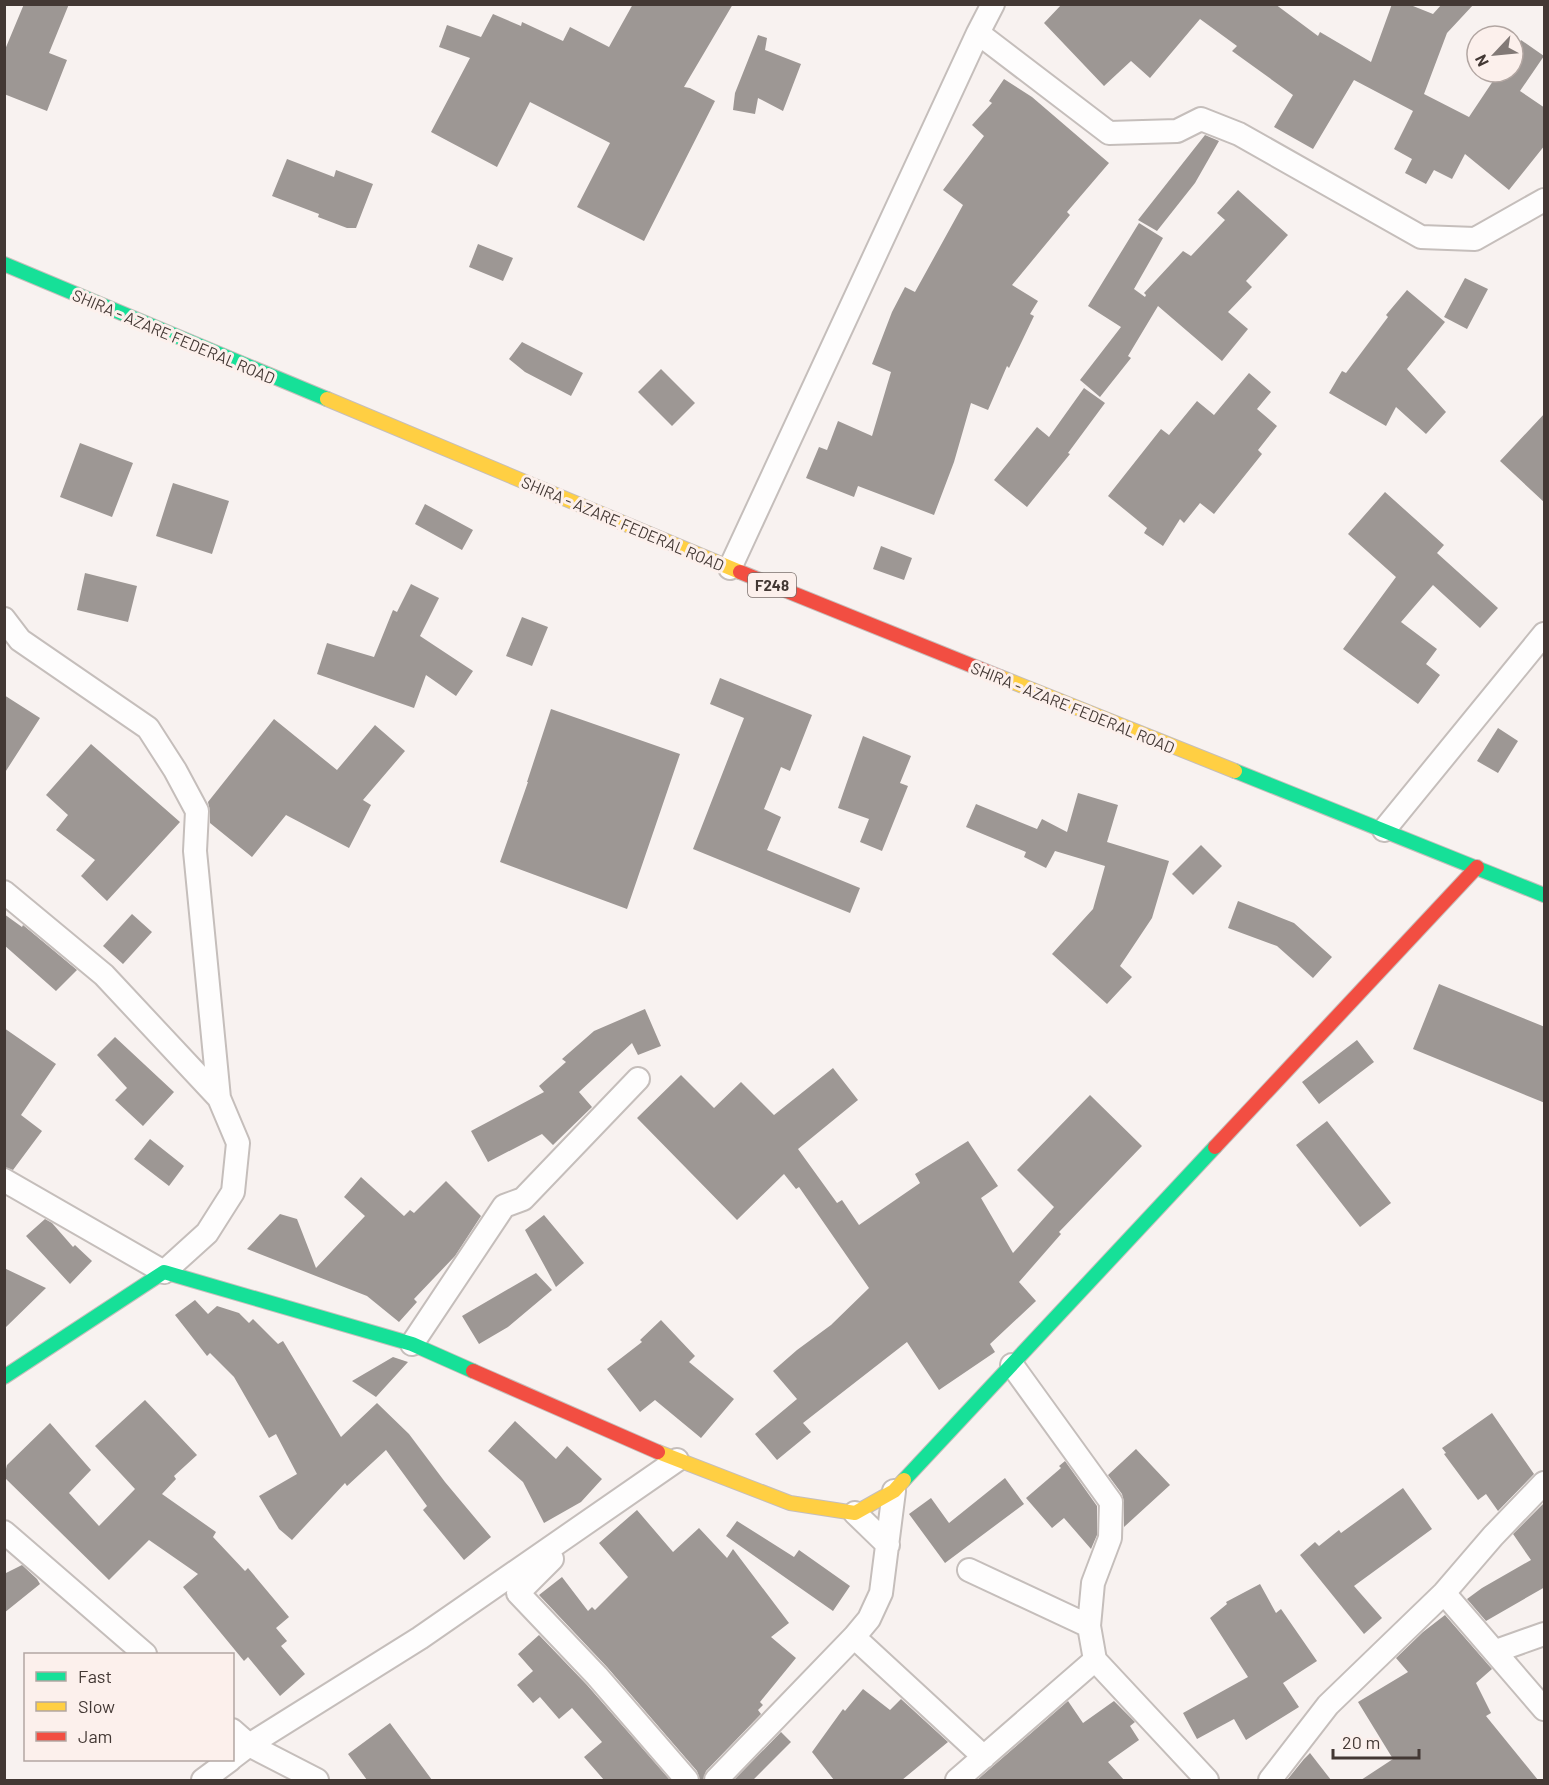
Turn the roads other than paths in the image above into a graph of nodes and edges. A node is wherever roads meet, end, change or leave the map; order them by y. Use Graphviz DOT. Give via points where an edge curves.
graph roads {
  1 [pos="993,4"];
  2 [pos="978,33"];
  3 [pos="1545,200"];
  4 [pos="4,264"];
  5 [pos="730,568"];
  6 [pos="4,619"];
  7 [pos="1545,634"];
  8 [pos="1384,830"];
  9 [pos="1477,867"];
  10 [pos="4,892"];
  11 [pos="1545,895"];
  12 [pos="638,1079"];
  13 [pos="219,1098"];
  14 [pos="4,1180"];
  15 [pos="164,1272"];
  16 [pos="412,1344"];
  17 [pos="1012,1365"];
  18 [pos="4,1377"];
  19 [pos="677,1460"];
  20 [pos="1545,1483"];
  21 [pos="894,1491"];
  22 [pos="855,1513"];
  23 [pos="589,1521"];
  24 [pos="4,1532"];
  25 [pos="888,1545"];
  26 [pos="969,1570"];
  27 [pos="1444,1593"];
  28 [pos="1089,1626"];
  29 [pos="1545,1634"];
  30 [pos="854,1637"];
  31 [pos="1496,1651"];
  32 [pos="145,1653"];
  33 [pos="1095,1660"];
  34 [pos="1545,1709"];
  35 [pos="236,1748"];
  36 [pos="984,1757"];
  37 [pos="223,1761"];
  38 [pos="203,1780"];
  39 [pos="317,1780"];
  40 [pos="687,1780"];
  41 [pos="716,1780"];
  42 [pos="957,1780"];
  43 [pos="1206,1780"];
  44 [pos="1270,1780"];
  1 -- 2 [label="street"];
  2 -- 3 [label="street" via="1109,133 1177,131 1201,119 1239,134 1422,237 1475,239"];
  2 -- 5 [label="street"];
  4 -- 5 [label="street, SHIRA - AZARE FEDERAL ROAD / F248"];
  5 -- 8 [label="street, SHIRA - AZARE FEDERAL ROAD / F248"];
  6 -- 13 [label="street" via="20,640 148,728 197,811 195,851"];
  7 -- 8 [label="street"];
  8 -- 9 [label="street, SHIRA - AZARE FEDERAL ROAD / F248"];
  9 -- 11 [label="street, SHIRA - AZARE FEDERAL ROAD / F248"];
  9 -- 17 [label="street"];
  10 -- 13 [label="street" via="104,975"];
  12 -- 16 [label="street" via="523,1199 504,1206"];
  13 -- 15 [label="street" via="238,1143 233,1192 207,1233"];
  14 -- 15 [label="street"];
  15 -- 16 [label="street"];
  15 -- 18 [label="street"];
  16 -- 19 [label="street"];
  17 -- 21 [label="street"];
  17 -- 28 [label="street" via="1111,1502 1110,1538 1093,1583"];
  19 -- 22 [label="street" via="790,1503"];
  19 -- 23 [label="street"];
  20 -- 27 [label="street"];
  21 -- 22 [label="street"];
  21 -- 25 [label="street"];
  22 -- 25 [label="street"];
  23 -- 35 [label="street" via="420,1638"];
  23 -- 40 [label="street" via="518,1593"];
  24 -- 32 [label="street"];
  25 -- 30 [label="street" via="881,1593 869,1619"];
  26 -- 28 [label="street"];
  27 -- 31 [label="street"];
  27 -- 44 [label="street" via="1328,1706"];
  28 -- 33 [label="street"];
  29 -- 31 [label="street"];
  30 -- 36 [label="street"];
  30 -- 41 [label="street"];
  31 -- 34 [label="street"];
  33 -- 36 [label="street"];
  33 -- 43 [label="street"];
  35 -- 39 [label="street"];
  36 -- 42 [label="street"];
  37 -- 38 [label="street"];
}
